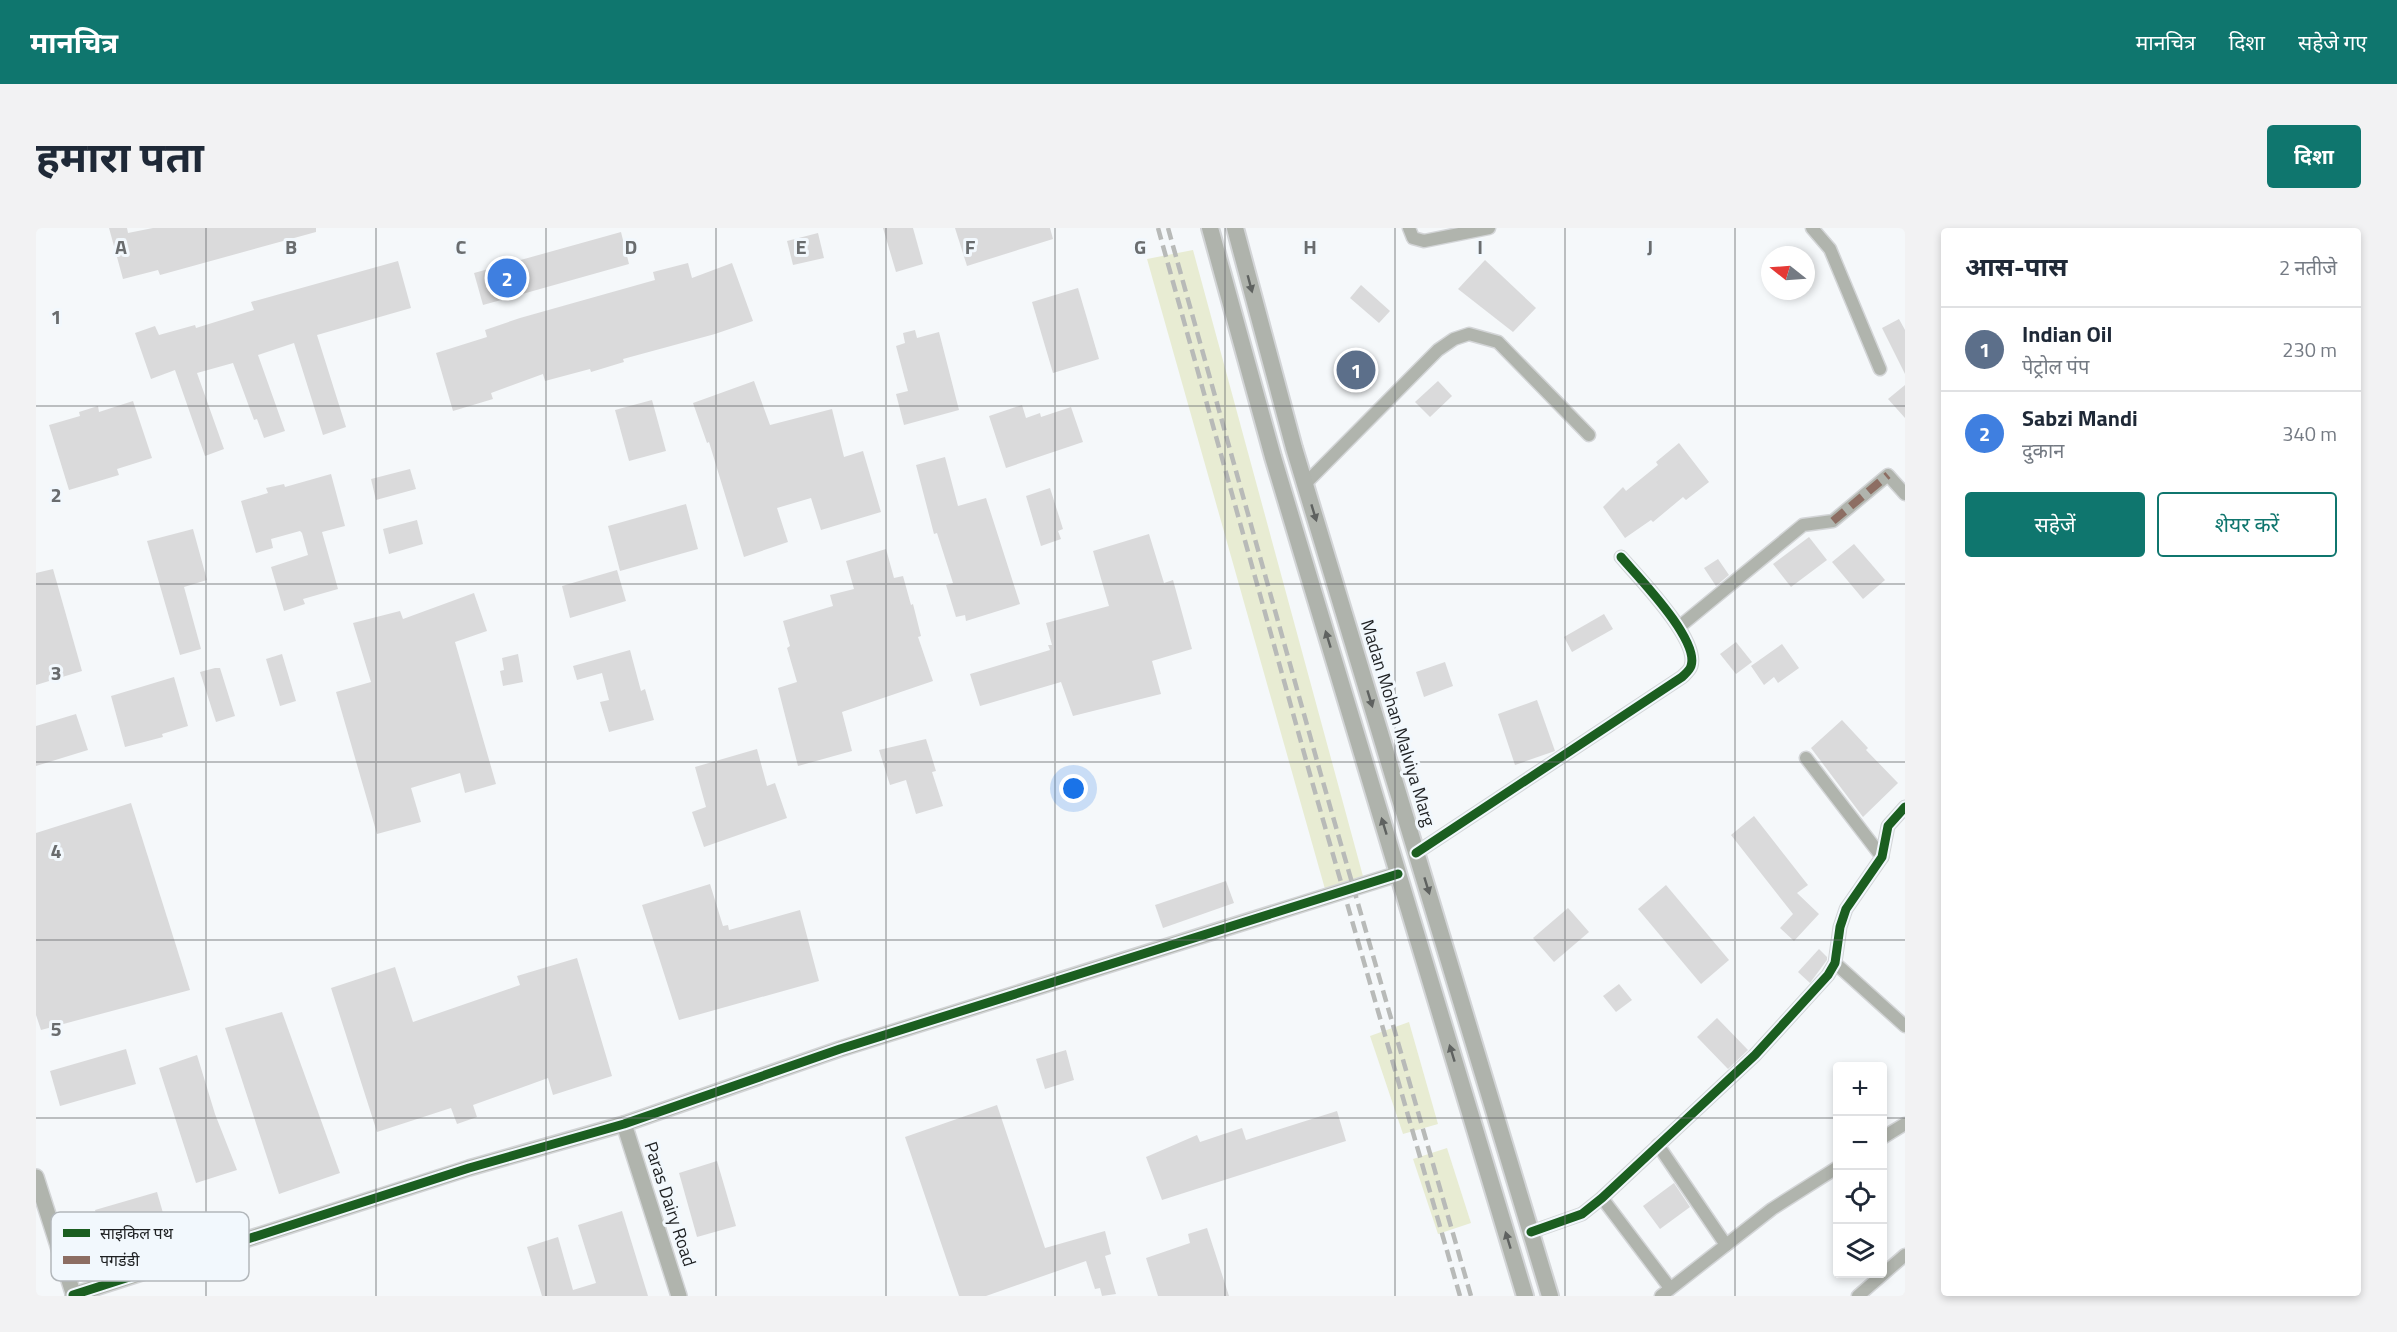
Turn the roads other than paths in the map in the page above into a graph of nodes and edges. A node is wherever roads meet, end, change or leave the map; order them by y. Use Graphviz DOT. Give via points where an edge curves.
graph roads {
  1 [pos="1210,228"];
  2 [pos="1235,228"];
  3 [pos="1409,228"];
  4 [pos="1489,228"];
  5 [pos="1812,228"];
  6 [pos="1880,369"];
  7 [pos="1589,435"];
  8 [pos="1305,484"];
  9 [pos="1905,494"];
  10 [pos="1621,557"];
  11 [pos="1679,627"];
  12 [pos="1806,758"];
  13 [pos="1905,807"];
  14 [pos="1416,853"];
  15 [pos="1882,857"];
  16 [pos="1398,874"];
  17 [pos="1835,963"];
  18 [pos="1905,1026"];
  19 [pos="624,1124"];
  20 [pos="1905,1124"];
  21 [pos="1887,1135"];
  22 [pos="1658,1145"];
  23 [pos="1833,1170"];
  24 [pos="36,1177"];
  25 [pos="1602,1198"];
  26 [pos="51,1225"];
  27 [pos="1531,1232"];
  28 [pos="249,1239"];
  29 [pos="1726,1245"];
  30 [pos="1905,1255"];
  31 [pos="117,1281"];
  32 [pos="1665,1292"];
  33 [pos="73,1295"];
  34 [pos="679,1296"];
  35 [pos="1525,1296"];
  36 [pos="1550,1296"];
  37 [pos="1858,1296"];
  16 -- 1 [label="main road, one-way" via="1273,457"];
  2 -- 8 [label="main road, Madan Mohan Malviya Marg, one-way"];
  3 -- 4 [label="street" via="1413,238 1424,241"];
  5 -- 6 [label="street" via="1830,249"];
  7 -- 8 [label="street" via="1498,342 1469,334 1438,350"];
  8 -- 14 [label="main road, Madan Mohan Malviya Marg, one-way"];
  9 -- 11 [label="street" via="1888,475 1833,521 1803,525"];
  10 -- 11 [label="street"];
  11 -- 14 [label="street" via="1691,657 1691,667 1682,677"];
  12 -- 15 [label="street"];
  13 -- 15 [label="street" via="1888,826"];
  14 -- 27 [label="main road, Madan Mohan Malviya Marg, one-way"];
  15 -- 17 [label="street" via="1846,909"];
  16 -- 19 [label="street" via="854,1044"];
  35 -- 16 [label="main road, one-way"];
  17 -- 18 [label="street"];
  17 -- 22 [label="street" via="1802,1006 1755,1055"];
  19 -- 28 [label="street"];
  19 -- 34 [label="street, Paras Dairy Road"];
  20 -- 21 [label="street"];
  22 -- 25 [label="street"];
  22 -- 29 [label="street"];
  23 -- 29 [label="street" via="1772,1209"];
  24 -- 26 [label="street"];
  25 -- 27 [label="street" via="1582,1214"];
  25 -- 32 [label="street"];
  27 -- 36 [label="main road, Madan Mohan Malviya Marg"];
  29 -- 32 [label="street"];
  30 -- 37 [label="street"];
  31 -- 33 [label="street"];
}
